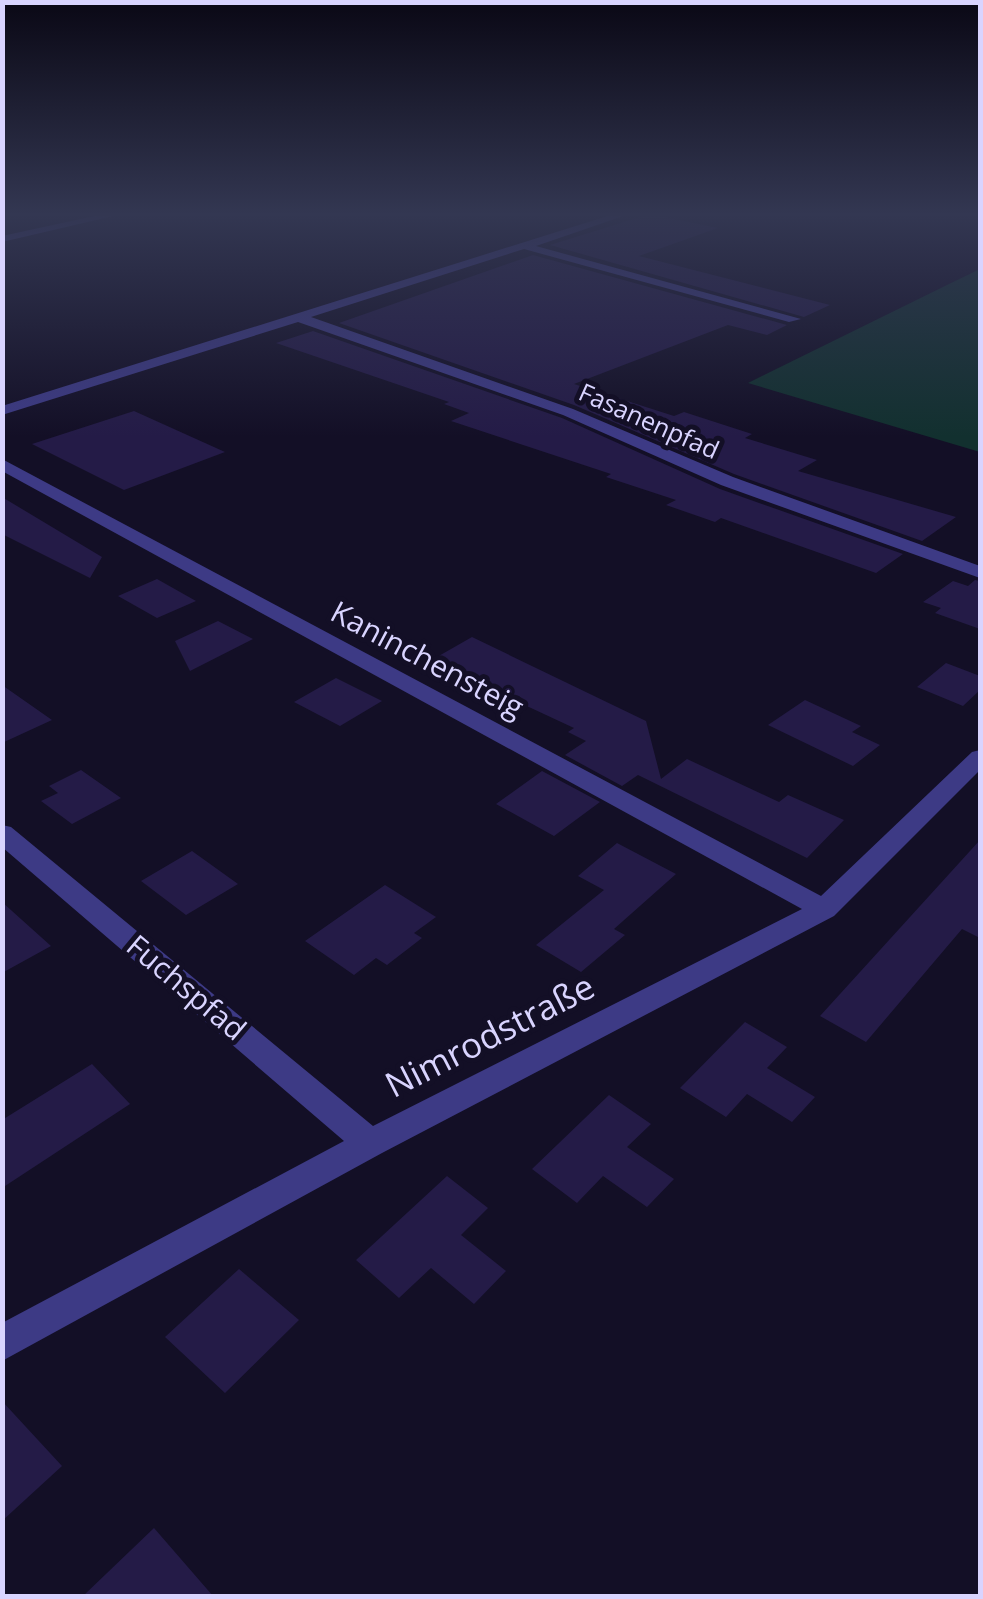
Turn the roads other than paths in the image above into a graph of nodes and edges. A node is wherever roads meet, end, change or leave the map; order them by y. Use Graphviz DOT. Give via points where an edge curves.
graph roads {
  1 [pos="391,288"];
  2 [pos="679,288"];
  3 [pos="298,317"];
  4 [pos="794,318"];
  5 [pos="2,411"];
  6 [pos="2,464"];
  7 [pos="980,572"];
  8 [pos="980,757"];
  9 [pos="2,833"];
  10 [pos="824,909"];
  11 [pos="370,1143"];
  12 [pos="2,1343"];
  1 -- 3 [label="street"];
  2 -- 4 [label="street"];
  3 -- 5 [label="street"];
  3 -- 7 [label="street, Fasanenpfad" via="568,412 727,481"];
  6 -- 10 [label="street, Kaninchensteig"];
  8 -- 10 [label="street, Nimrodstraße"];
  9 -- 11 [label="street, Fuchspfad"];
  10 -- 11 [label="street, Nimrodstraße"];
  11 -- 12 [label="street, Nimrodstraße"];
}
